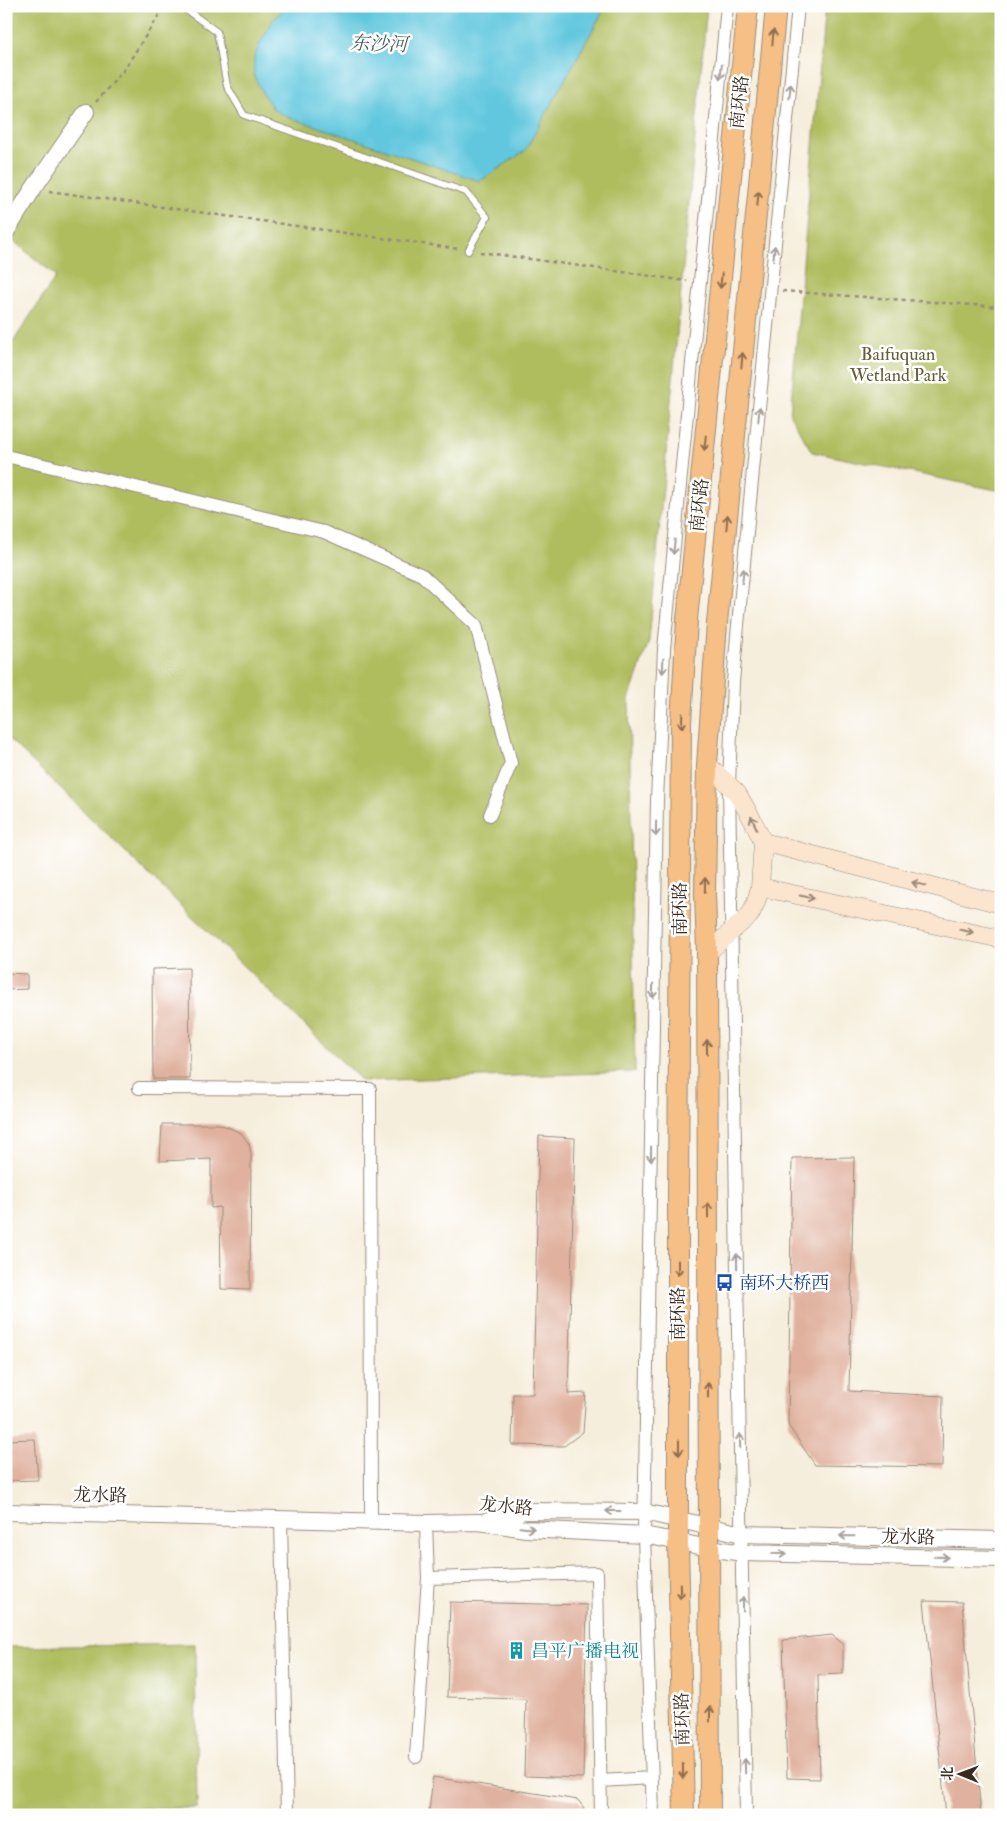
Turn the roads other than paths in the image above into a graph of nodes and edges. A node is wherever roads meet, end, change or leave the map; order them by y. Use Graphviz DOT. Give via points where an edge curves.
graph roads {
  1 [pos="181,6"];
  2 [pos="728,6"];
  3 [pos="748,6"];
  4 [pos="776,6"];
  5 [pos="798,6"];
  6 [pos="86,112"];
  7 [pos="6,232"];
  8 [pos="468,251"];
  9 [pos="6,456"];
  10 [pos="677,619"];
  11 [pos="707,764"];
  12 [pos="729,785"];
  13 [pos="490,815"];
  14 [pos="763,842"];
  15 [pos="760,886"];
  16 [pos="1001,904"];
  17 [pos="731,931"];
  18 [pos="1001,939"];
  19 [pos="707,953"];
  20 [pos="139,1088"];
  21 [pos="6,1512"];
  22 [pos="644,1512"];
  23 [pos="281,1519"];
  24 [pos="679,1519"];
  25 [pos="371,1521"];
  26 [pos="479,1522"];
  27 [pos="426,1523"];
  28 [pos="709,1526"];
  29 [pos="742,1534"];
  30 [pos="644,1535"];
  31 [pos="1001,1540"];
  32 [pos="678,1542"];
  33 [pos="709,1548"];
  34 [pos="743,1553"];
  35 [pos="1001,1559"];
  36 [pos="428,1578"];
  37 [pos="416,1757"];
  38 [pos="652,1778"];
  39 [pos="600,1781"];
  40 [pos="287,1815"];
  41 [pos="601,1815"];
  42 [pos="653,1815"];
  43 [pos="684,1815"];
  44 [pos="710,1815"];
  45 [pos="746,1815"];
  1 -- 8 [label="lane" via="217,32 227,86 244,115 466,192 486,217"];
  2 -- 10 [label="street, one-way, bridge"];
  3 -- 10 [label="main road, 南环路, one-way, bridge"];
  11 -- 4 [label="main road, 南环路, one-way, bridge" via="717,623"];
  12 -- 5 [label="street, one-way, bridge" via="738,624"];
  6 -- 7 [label="street"];
  9 -- 13 [label="street" via="324,532 422,575 476,625 511,762"];
  10 -- 22 [label="street, one-way" via="664,649 656,800"];
  10 -- 24 [label="main road, 南环路, one-way" via="681,722"];
  11 -- 12 [label="main road"];
  19 -- 11 [label="main road, 南环路, one-way"];
  14 -- 12 [label="main road, one-way" via="749,812"];
  12 -- 17 [label="street"];
  14 -- 15 [label="main road"];
  16 -- 14 [label="main road, one-way"];
  15 -- 17 [label="main road" via="750,915"];
  15 -- 18 [label="main road, one-way"];
  17 -- 19 [label="main road"];
  29 -- 17 [label="street, one-way"];
  28 -- 19 [label="main road, 南环路, one-way"];
  20 -- 25 [label="street" via="370,1089"];
  21 -- 23 [label="street, 龙水路"];
  22 -- 24 [label="street, 龙水路"];
  22 -- 26 [label="street, 龙水路, one-way" via="525,1511"];
  22 -- 30 [label="street"];
  23 -- 25 [label="street, 龙水路"];
  23 -- 40 [label="street"];
  24 -- 28 [label="street, 龙水路"];
  24 -- 32 [label="main road, 南环路"];
  25 -- 27 [label="street, 龙水路"];
  26 -- 27 [label="street, 龙水路"];
  26 -- 30 [label="street, 龙水路, one-way" via="526,1529"];
  27 -- 36 [label="street"];
  28 -- 29 [label="street, 龙水路"];
  28 -- 33 [label="main road, 南环路"];
  31 -- 29 [label="street, 龙水路, one-way"];
  29 -- 34 [label="street"];
  30 -- 32 [label="street, 龙水路"];
  30 -- 38 [label="street"];
  32 -- 33 [label="street, 龙水路"];
  32 -- 43 [label="main road, 南环路, one-way"];
  33 -- 34 [label="street, 龙水路"];
  44 -- 33 [label="main road, 南环路, one-way"];
  34 -- 35 [label="street, 龙水路, one-way"];
  45 -- 34 [label="street, one-way"];
  36 -- 37 [label="street"];
  36 -- 39 [label="street" via="597,1573"];
  38 -- 39 [label="street"];
  38 -- 42 [label="street"];
  39 -- 41 [label="street"];
}
